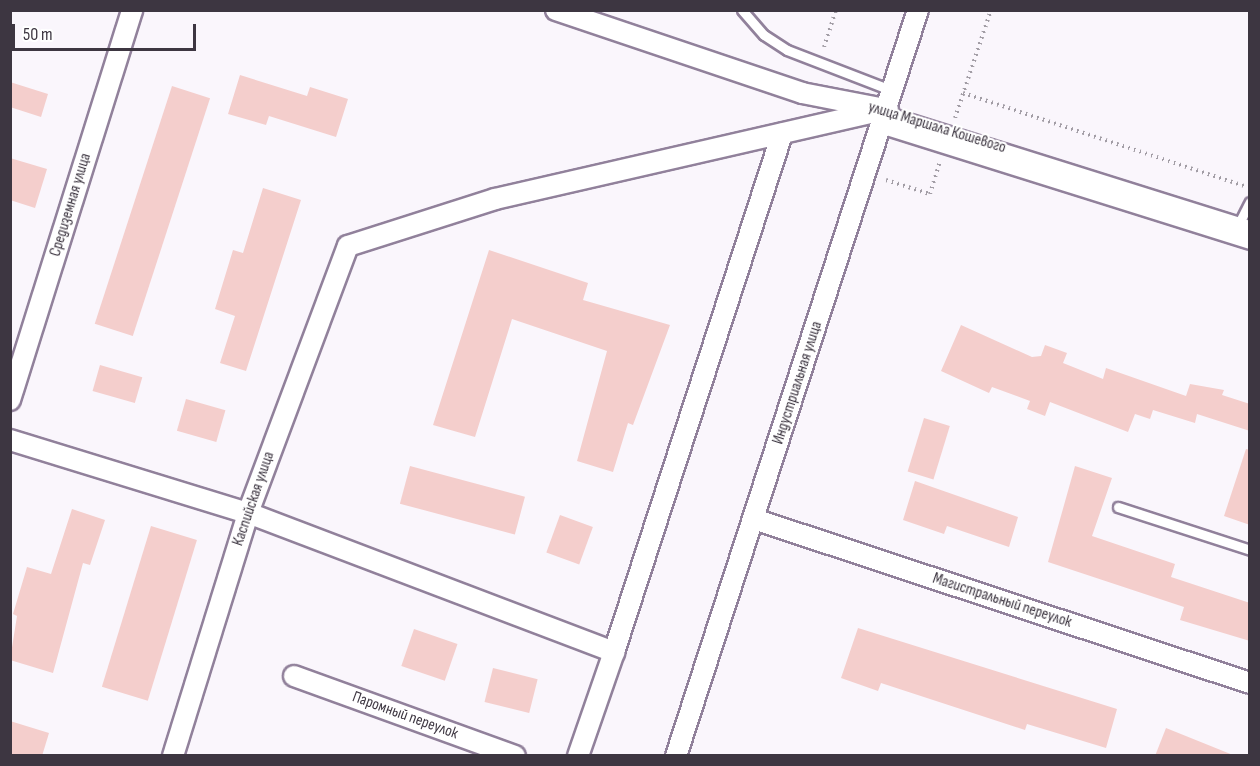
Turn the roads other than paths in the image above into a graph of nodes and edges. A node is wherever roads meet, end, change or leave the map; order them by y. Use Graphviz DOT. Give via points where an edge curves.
graph roads {
  1 [pos="132,10"];
  2 [pos="556,10"];
  3 [pos="742,10"];
  4 [pos="918,10"];
  5 [pos="888,107"];
  6 [pos="782,134"];
  7 [pos="1245,223"];
  8 [pos="10,400"];
  9 [pos="10,440"];
  10 [pos="1118,507"];
  11 [pos="248,513"];
  12 [pos="754,519"];
  13 [pos="1250,550"];
  14 [pos="614,652"];
  15 [pos="294,676"];
  16 [pos="1250,683"];
  17 [pos="173,756"];
  18 [pos="515,756"];
  19 [pos="578,756"];
  20 [pos="676,756"];
  1 -- 8 [label="street, Средиземная улица"];
  2 -- 5 [label="street, улица Маршала Кошевого" via="802,93"];
  3 -- 5 [label="lane" via="764,35"];
  4 -- 5 [label="street, Индустриальная улица"];
  5 -- 6 [label="street"];
  5 -- 7 [label="street, улица Маршала Кошевого"];
  5 -- 12 [label="street, Индустриальная улица"];
  6 -- 11 [label="street, Каспийская улица" via="495,199 348,246"];
  6 -- 14 [label="street"];
  9 -- 11 [label="street"];
  10 -- 13 [label="lane"];
  11 -- 14 [label="street"];
  11 -- 17 [label="street, Каспийская улица"];
  12 -- 16 [label="street, Магистральный переулок"];
  12 -- 20 [label="street, Индустриальная улица"];
  14 -- 19 [label="street"];
  15 -- 18 [label="street, Паромный переулок"];
}
